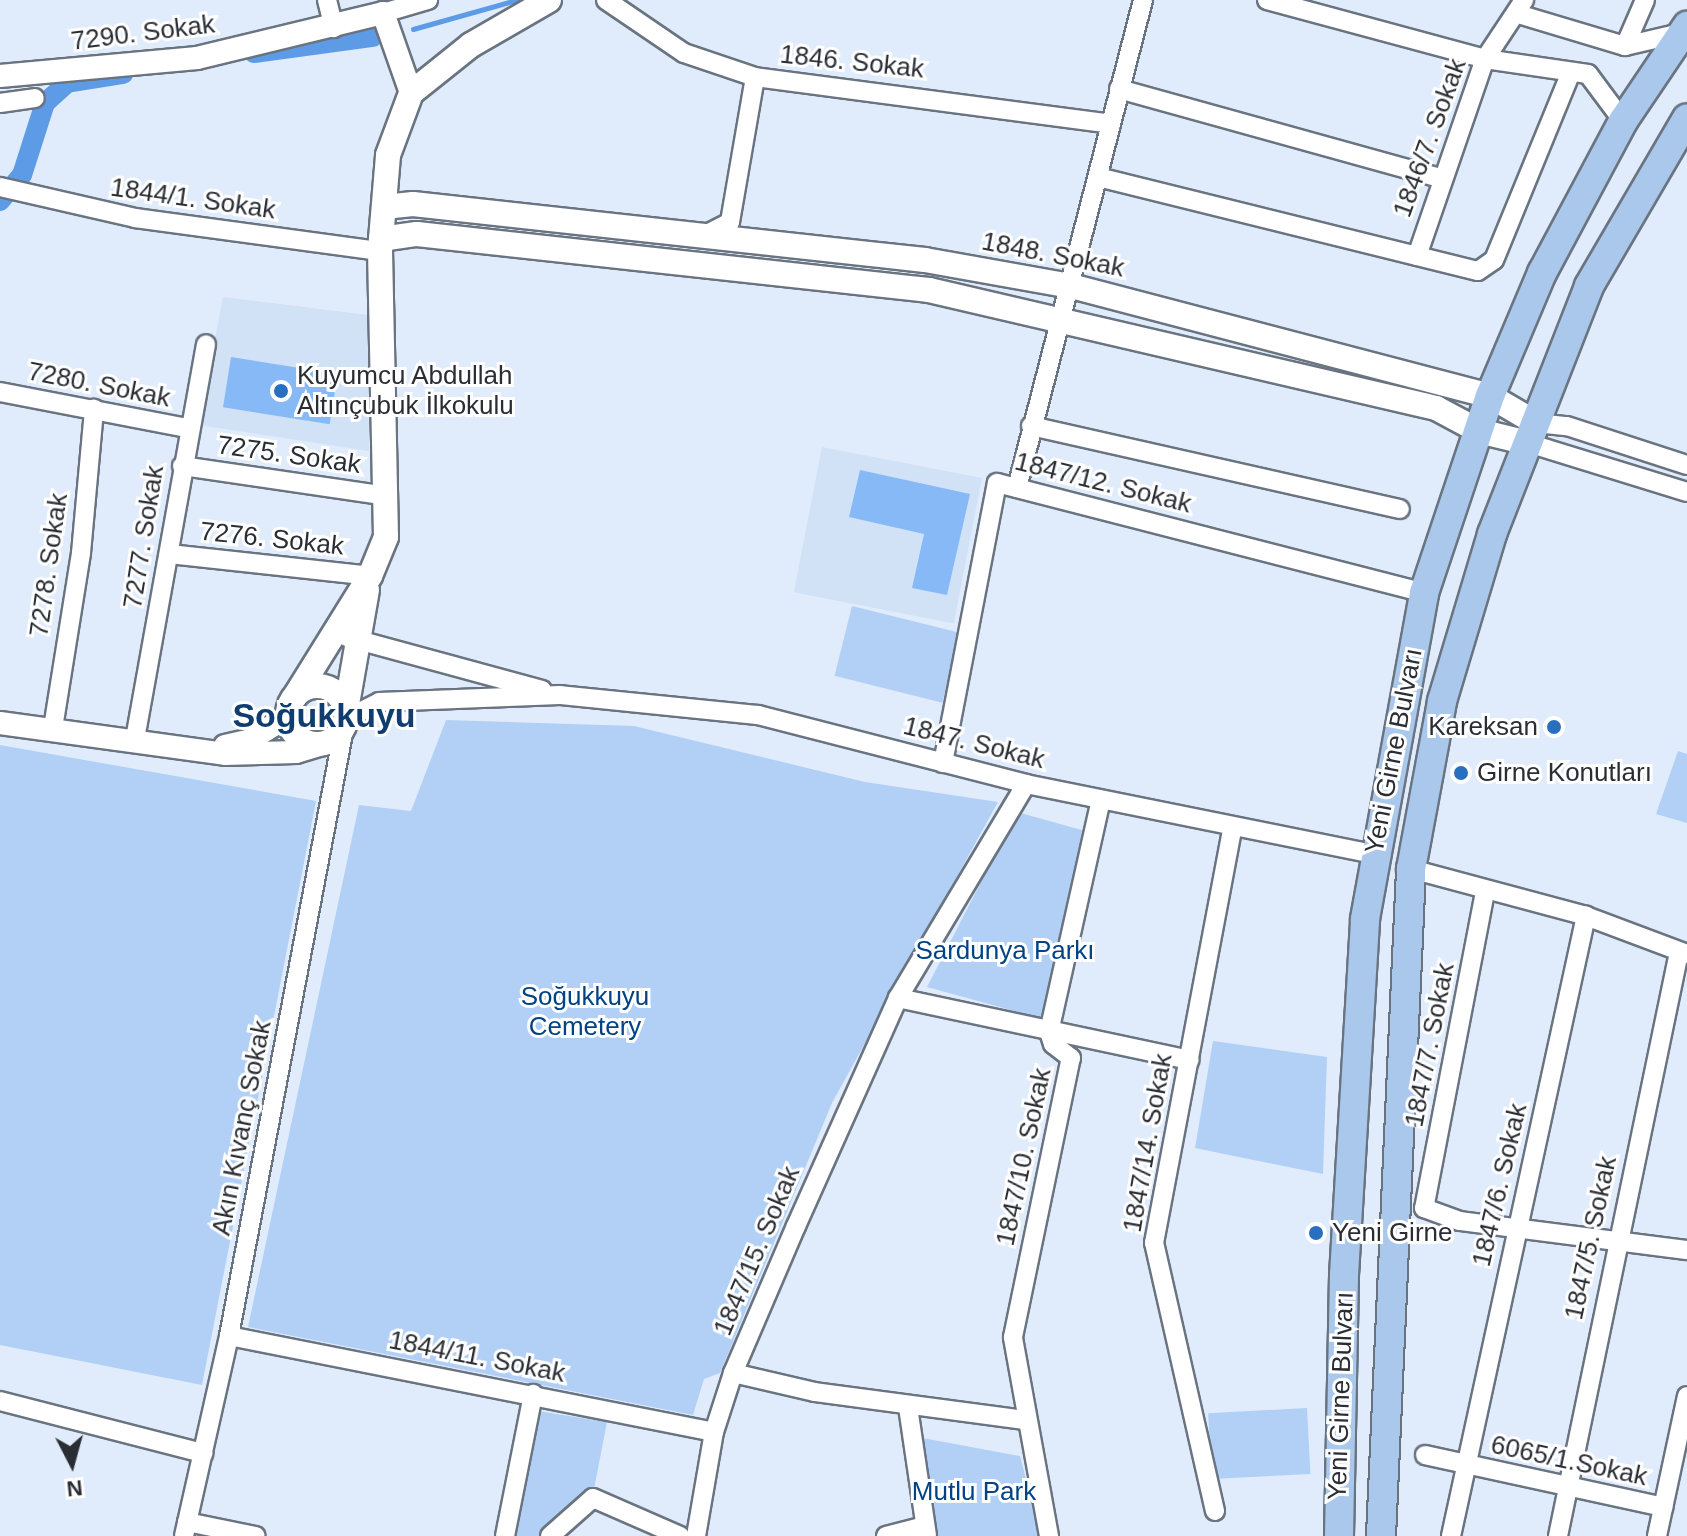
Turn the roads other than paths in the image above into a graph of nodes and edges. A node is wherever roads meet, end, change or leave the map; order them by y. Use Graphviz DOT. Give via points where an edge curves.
graph roads {
  1 [pos="327,0"];
  2 [pos="428,0"];
  3 [pos="549,0"];
  4 [pos="606,0"];
  5 [pos="1143,0"];
  6 [pos="1267,0"];
  7 [pos="1645,0"];
  8 [pos="1318,7"];
  9 [pos="1521,7"];
  10 [pos="383,13"];
  11 [pos="334,28"];
  12 [pos="1685,29"];
  13 [pos="1625,46"];
  14 [pos="1485,59"];
  15 [pos="1571,72"];
  16 [pos="0,76"];
  17 [pos="755,77"];
  18 [pos="1119,89"];
  19 [pos="411,93"];
  20 [pos="35,98"];
  21 [pos="0,103"];
  22 [pos="1687,118"];
  23 [pos="1623,121"];
  24 [pos="1111,124"];
  25 [pos="1098,177"];
  26 [pos="1441,178"];
  27 [pos="0,187"];
  28 [pos="384,207"];
  29 [pos="705,235"];
  30 [pos="381,245"];
  31 [pos="1417,256"];
  32 [pos="1071,286"];
  33 [pos="1057,318"];
  34 [pos="206,344"];
  35 [pos="0,392"];
  36 [pos="1490,396"];
  37 [pos="94,409"];
  38 [pos="1031,426"];
  39 [pos="187,428"];
  40 [pos="1479,431"];
  41 [pos="1532,433"];
  42 [pos="1687,465"];
  43 [pos="182,466"];
  44 [pos="1017,488"];
  45 [pos="1687,492"];
  46 [pos="388,496"];
  47 [pos="1400,509"];
  48 [pos="169,554"];
  49 [pos="370,576"];
  50 [pos="1424,593"];
  51 [pos="332,636"];
  52 [pos="358,642"];
  53 [pos="560,695"];
  54 [pos="291,707"];
  55 [pos="345,719"];
  56 [pos="0,723"];
  57 [pos="53,728"];
  58 [pos="135,739"];
  59 [pos="322,744"];
  60 [pos="177,746"];
  61 [pos="943,763"];
  62 [pos="1026,784"];
  63 [pos="1101,800"];
  64 [pos="1232,830"];
  65 [pos="1373,854"];
  66 [pos="1411,869"];
  67 [pos="1485,892"];
  68 [pos="1586,916"];
  69 [pos="1683,953"];
  70 [pos="898,998"];
  71 [pos="1049,1032"];
  72 [pos="1189,1060"];
  73 [pos="1517,1226"];
  74 [pos="1617,1237"];
  75 [pos="1687,1250"];
  76 [pos="229,1336"];
  77 [pos="733,1373"];
  78 [pos="533,1394"];
  79 [pos="1687,1396"];
  80 [pos="0,1401"];
  81 [pos="908,1407"];
  82 [pos="1025,1420"];
  83 [pos="714,1432"];
  84 [pos="203,1453"];
  85 [pos="1425,1455"];
  86 [pos="1464,1466"];
  87 [pos="1568,1485"];
  88 [pos="1663,1507"];
  89 [pos="1215,1511"];
  90 [pos="186,1529"];
  91 [pos="926,1531"];
  92 [pos="256,1536"];
  93 [pos="505,1536"];
  94 [pos="550,1536"];
  95 [pos="680,1536"];
  96 [pos="696,1536"];
  97 [pos="886,1536"];
  98 [pos="1049,1536"];
  99 [pos="1339,1536"];
  100 [pos="1381,1536"];
  101 [pos="1451,1536"];
  102 [pos="1558,1536"];
  103 [pos="1657,1536"];
  1 -- 11 [label="street"];
  2 -- 10 [label="street, 7290. Sokak"];
  3 -- 19 [label="main road" via="471,45"];
  4 -- 17 [label="street, 1846. Sokak" via="684,53"];
  5 -- 18 [label="street"];
  6 -- 8 [label="street"];
  7 -- 13 [label="street"];
  8 -- 14 [label="street"];
  9 -- 13 [label="street"];
  9 -- 14 [label="street, 1846/7. Sokak"];
  10 -- 11 [label="street, 7290. Sokak"];
  10 -- 19 [label="street"];
  11 -- 16 [label="street, 7290. Sokak" via="197,58"];
  12 -- 13 [label="street"];
  12 -- 23 [label="main road, Yeni Girne Bulvarı"];
  14 -- 15 [label="street"];
  14 -- 26 [label="street, 1846/7. Sokak"];
  15 -- 23 [label="street" via="1588,74"];
  15 -- 31 [label="street" via="1494,260 1478,271"];
  17 -- 24 [label="street, 1846. Sokak"];
  17 -- 29 [label="street" via="730,222"];
  18 -- 24 [label="street"];
  18 -- 26 [label="street"];
  19 -- 28 [label="main road" via="388,155"];
  20 -- 21 [label="street"];
  22 -- 41 [label="main road, Yeni Girne Bulvarı" via="1589,286"];
  23 -- 36 [label="main road, Yeni Girne Bulvarı" via="1542,273"];
  24 -- 25 [label="street"];
  25 -- 31 [label="street"];
  25 -- 32 [label="street"];
  26 -- 31 [label="street, 1846/7. Sokak"];
  27 -- 30 [label="street, 1844/1. Sokak" via="46,201"];
  28 -- 29 [label="main road, 1848. Sokak" via="413,204"];
  28 -- 30 [label="main road"];
  29 -- 32 [label="main road, 1848. Sokak" via="925,260"];
  30 -- 33 [label="main road, 1848. Sokak" via="417,234 929,290"];
  30 -- 46 [label="main road"];
  32 -- 33 [label="street"];
  32 -- 36 [label="main road, 1848. Sokak"];
  33 -- 38 [label="street"];
  33 -- 40 [label="main road, 1848. Sokak" via="1344,392 1436,408"];
  34 -- 39 [label="street, 7277. Sokak"];
  35 -- 37 [label="street, 7280. Sokak"];
  36 -- 40 [label="main road, Yeni Girne Bulvarı"];
  36 -- 41 [label="main road, 1848. Sokak"];
  37 -- 39 [label="street, 7280. Sokak"];
  37 -- 57 [label="street, 7278. Sokak" via="81,553"];
  38 -- 44 [label="street"];
  38 -- 47 [label="street"];
  39 -- 43 [label="street, 7277. Sokak"];
  40 -- 41 [label="main road, 1848. Sokak"];
  40 -- 50 [label="main road, Yeni Girne Bulvarı"];
  41 -- 42 [label="street, 1848. Sokak" via="1567,426"];
  41 -- 45 [label="street, 1848. Sokak"];
  41 -- 66 [label="main road, Yeni Girne Bulvarı" via="1492,534 1442,701"];
  43 -- 46 [label="street, 7275. Sokak"];
  43 -- 48 [label="street, 7277. Sokak"];
  44 -- 50 [label="street, 1847/12. Sokak"];
  44 -- 61 [label="street, 1847/12. Sokak" via="997,483"];
  46 -- 49 [label="main road" via="386,537"];
  48 -- 49 [label="street, 7276. Sokak"];
  48 -- 58 [label="street, 7277. Sokak"];
  49 -- 51 [label="main road"];
  49 -- 52 [label="main road"];
  50 -- 65 [label="main road, Yeni Girne Bulvarı"];
  51 -- 52 [label="street, 1847. Sokak"];
  51 -- 54 [label="main road"];
  52 -- 53 [label="street, 1847. Sokak"];
  52 -- 55 [label="main road"];
  53 -- 55 [label="street, 1847. Sokak" via="379,702"];
  53 -- 61 [label="street, 1847. Sokak" via="758,715"];
  54 -- 55 [label="main road" via="321,686 337,694"];
  54 -- 59 [label="main road" via="295,735"];
  54 -- 60 [label="street" via="250,740"];
  55 -- 59 [label="main road"];
  55 -- 76 [label="street, Akın Kıvanç Sokak"];
  56 -- 57 [label="street"];
  57 -- 58 [label="street"];
  58 -- 60 [label="street"];
  59 -- 60 [label="street" via="260,755"];
  61 -- 62 [label="street, 1847. Sokak"];
  62 -- 63 [label="street, 1847. Sokak"];
  62 -- 70 [label="street, 1847/15. Sokak"];
  63 -- 64 [label="street, 1847. Sokak"];
  63 -- 71 [label="street, 1847/10. Sokak"];
  64 -- 65 [label="street, 1847. Sokak"];
  64 -- 72 [label="street, 1847/14. Sokak"];
  65 -- 99 [label="main road, Yeni Girne Bulvarı" via="1344,1275"];
  66 -- 67 [label="street"];
  66 -- 100 [label="main road, Yeni Girne Bulvarı"];
  67 -- 68 [label="street"];
  67 -- 73 [label="street, 1847/7. Sokak" via="1424,1208 1460,1221"];
  68 -- 69 [label="street"];
  68 -- 73 [label="street, 1847/6. Sokak"];
  69 -- 74 [label="street, 1847/5. Sokak"];
  70 -- 71 [label="street"];
  70 -- 77 [label="street, 1847/15. Sokak"];
  71 -- 72 [label="street"];
  71 -- 82 [label="street, 1847/10. Sokak" via="1071,1058 1013,1337"];
  72 -- 89 [label="street, 1847/14. Sokak" via="1154,1243"];
  73 -- 74 [label="street"];
  73 -- 86 [label="street, 1847/6. Sokak"];
  74 -- 75 [label="street"];
  74 -- 87 [label="street, 1847/5. Sokak"];
  76 -- 78 [label="street, 1844/11. Sokak"];
  76 -- 84 [label="street, Akın Kıvanç Sokak"];
  77 -- 81 [label="street"];
  77 -- 83 [label="street, 1847/15. Sokak"];
  78 -- 83 [label="street, 1844/11. Sokak"];
  78 -- 93 [label="street"];
  79 -- 88 [label="street"];
  80 -- 84 [label="street"];
  81 -- 82 [label="street"];
  81 -- 91 [label="street"];
  82 -- 98 [label="street, 1847/10. Sokak"];
  83 -- 96 [label="street, 1847/15. Sokak"];
  84 -- 90 [label="street, Akın Kıvanç Sokak"];
  85 -- 86 [label="street, 6065/1.Sokak"];
  86 -- 87 [label="street, 6065/1.Sokak"];
  86 -- 101 [label="street"];
  87 -- 88 [label="street, 6065/1.Sokak"];
  87 -- 102 [label="street, 1847/5. Sokak"];
  88 -- 103 [label="street"];
  90 -- 92 [label="street"];
  91 -- 97 [label="street"];
  94 -- 95 [label="street" via="593,1498"];
}
